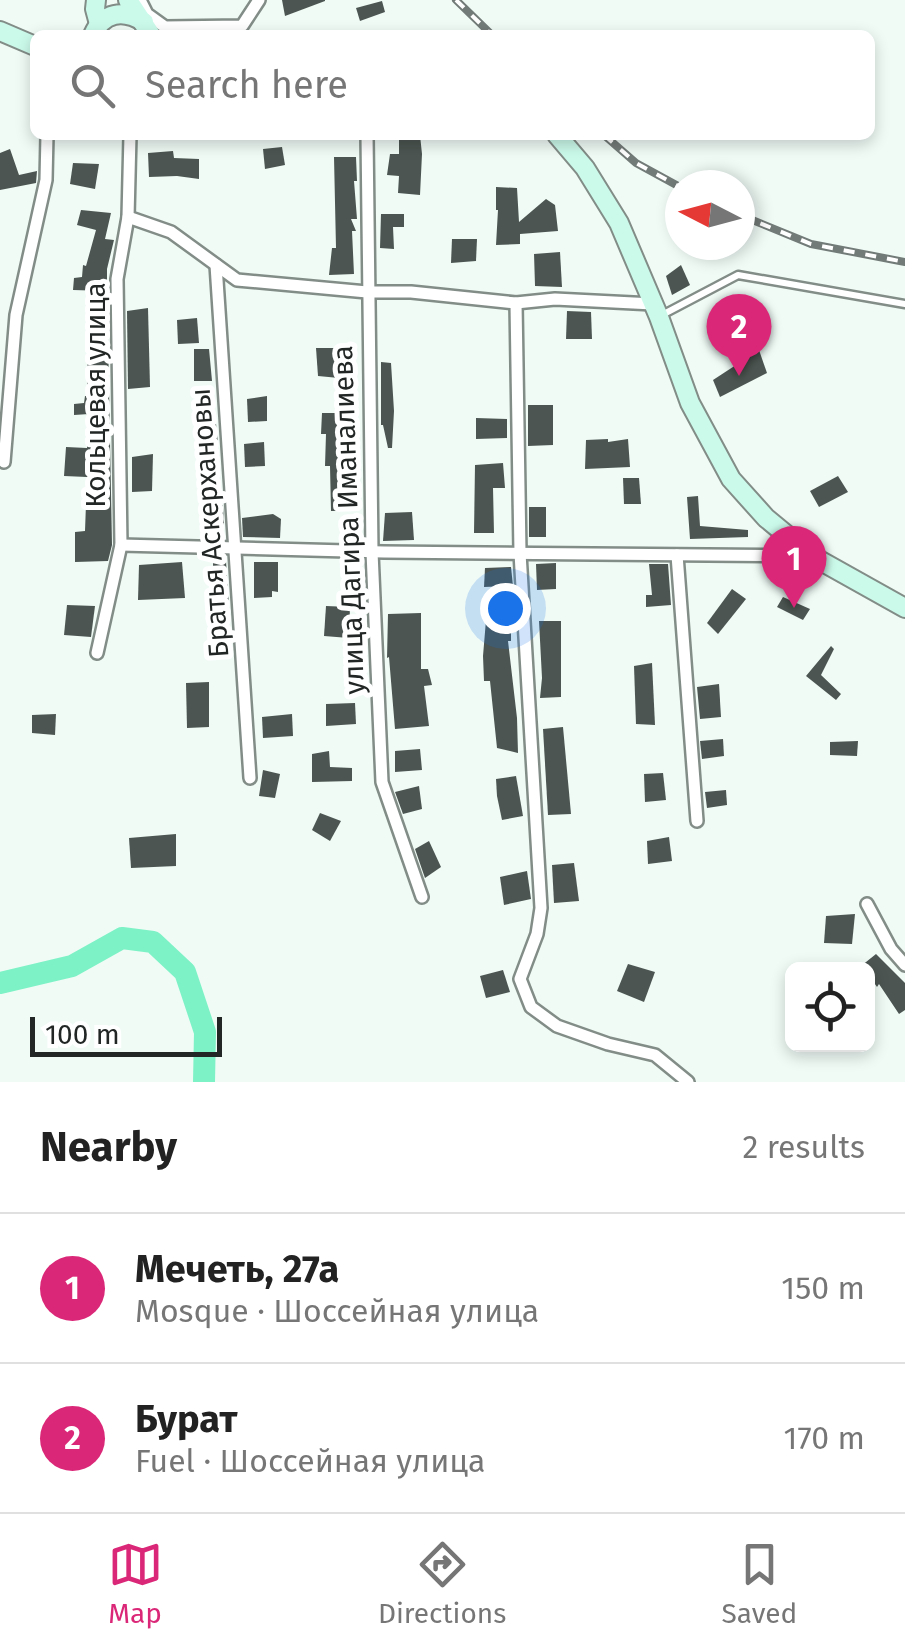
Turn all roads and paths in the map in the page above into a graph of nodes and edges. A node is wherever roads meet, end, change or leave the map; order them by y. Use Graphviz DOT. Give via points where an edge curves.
graph roads {
  1 [pos="96,0"];
  2 [pos="128,0"];
  3 [pos="140,0"];
  4 [pos="259,0"];
  5 [pos="92,30"];
  6 [pos="93,30"];
  7 [pos="149,30"];
  8 [pos="149,30"];
  9 [pos="4,34"];
  10 [pos="30,41"];
  11 [pos="48,140"];
  12 [pos="130,140"];
  13 [pos="367,140"];
  14 [pos="561,140"];
  15 [pos="128,217"];
  16 [pos="216,265"];
  17 [pos="367,292"];
  18 [pos="516,304"];
  19 [pos="905,304"];
  20 [pos="656,310"];
  21 [pos="4,462"];
  22 [pos="121,545"];
  23 [pos="235,548"];
  24 [pos="372,552"];
  25 [pos="520,553"];
  26 [pos="677,554"];
  27 [pos="812,556"];
  28 [pos="905,608"];
  29 [pos="97,654"];
  30 [pos="250,778"];
  31 [pos="696,821"];
  32 [pos="422,897"];
  33 [pos="867,904"];
  34 [pos="905,965"];
  35 [pos="688,1082"];
  1 -- 5 [label="main road"];
  2 -- 8 [label="main road"];
  3 -- 4 [label="street" via="165,26 242,26"];
  6 -- 7 [label="main road" via="120,13"];
  9 -- 10 [label="main road"];
  11 -- 21 [label="street" via="46,180 16,315"];
  12 -- 15 [label="street, Кольцевая улица"];
  13 -- 17 [label="street, улица Дагира Иманалиева"];
  14 -- 20 [label="main road" via="620,223"];
  15 -- 16 [label="street" via="172,232"];
  15 -- 22 [label="street, Кольцевая улица" via="117,279"];
  16 -- 17 [label="street" via="237,280"];
  16 -- 23 [label="street, Братья Аскерхановы"];
  17 -- 18 [label="street"];
  17 -- 24 [label="street, улица Дагира Иманалиева"];
  18 -- 20 [label="street" via="555,298"];
  18 -- 25 [label="street"];
  19 -- 20 [label="lane" via="738,276"];
  20 -- 27 [label="main road" via="690,403 731,479"];
  22 -- 23 [label="street"];
  22 -- 29 [label="street, Кольцевая улица"];
  23 -- 24 [label="street"];
  23 -- 30 [label="street, Братья Аскерхановы"];
  24 -- 25 [label="street"];
  24 -- 32 [label="street, улица Дагира Иманалиева" via="382,782"];
  25 -- 26 [label="street"];
  25 -- 35 [label="street" via="542,908 520,979 532,1007 557,1026 655,1055"];
  26 -- 27 [label="street"];
  26 -- 31 [label="street"];
  27 -- 28 [label="main road"];
  33 -- 34 [label="street"];
}
